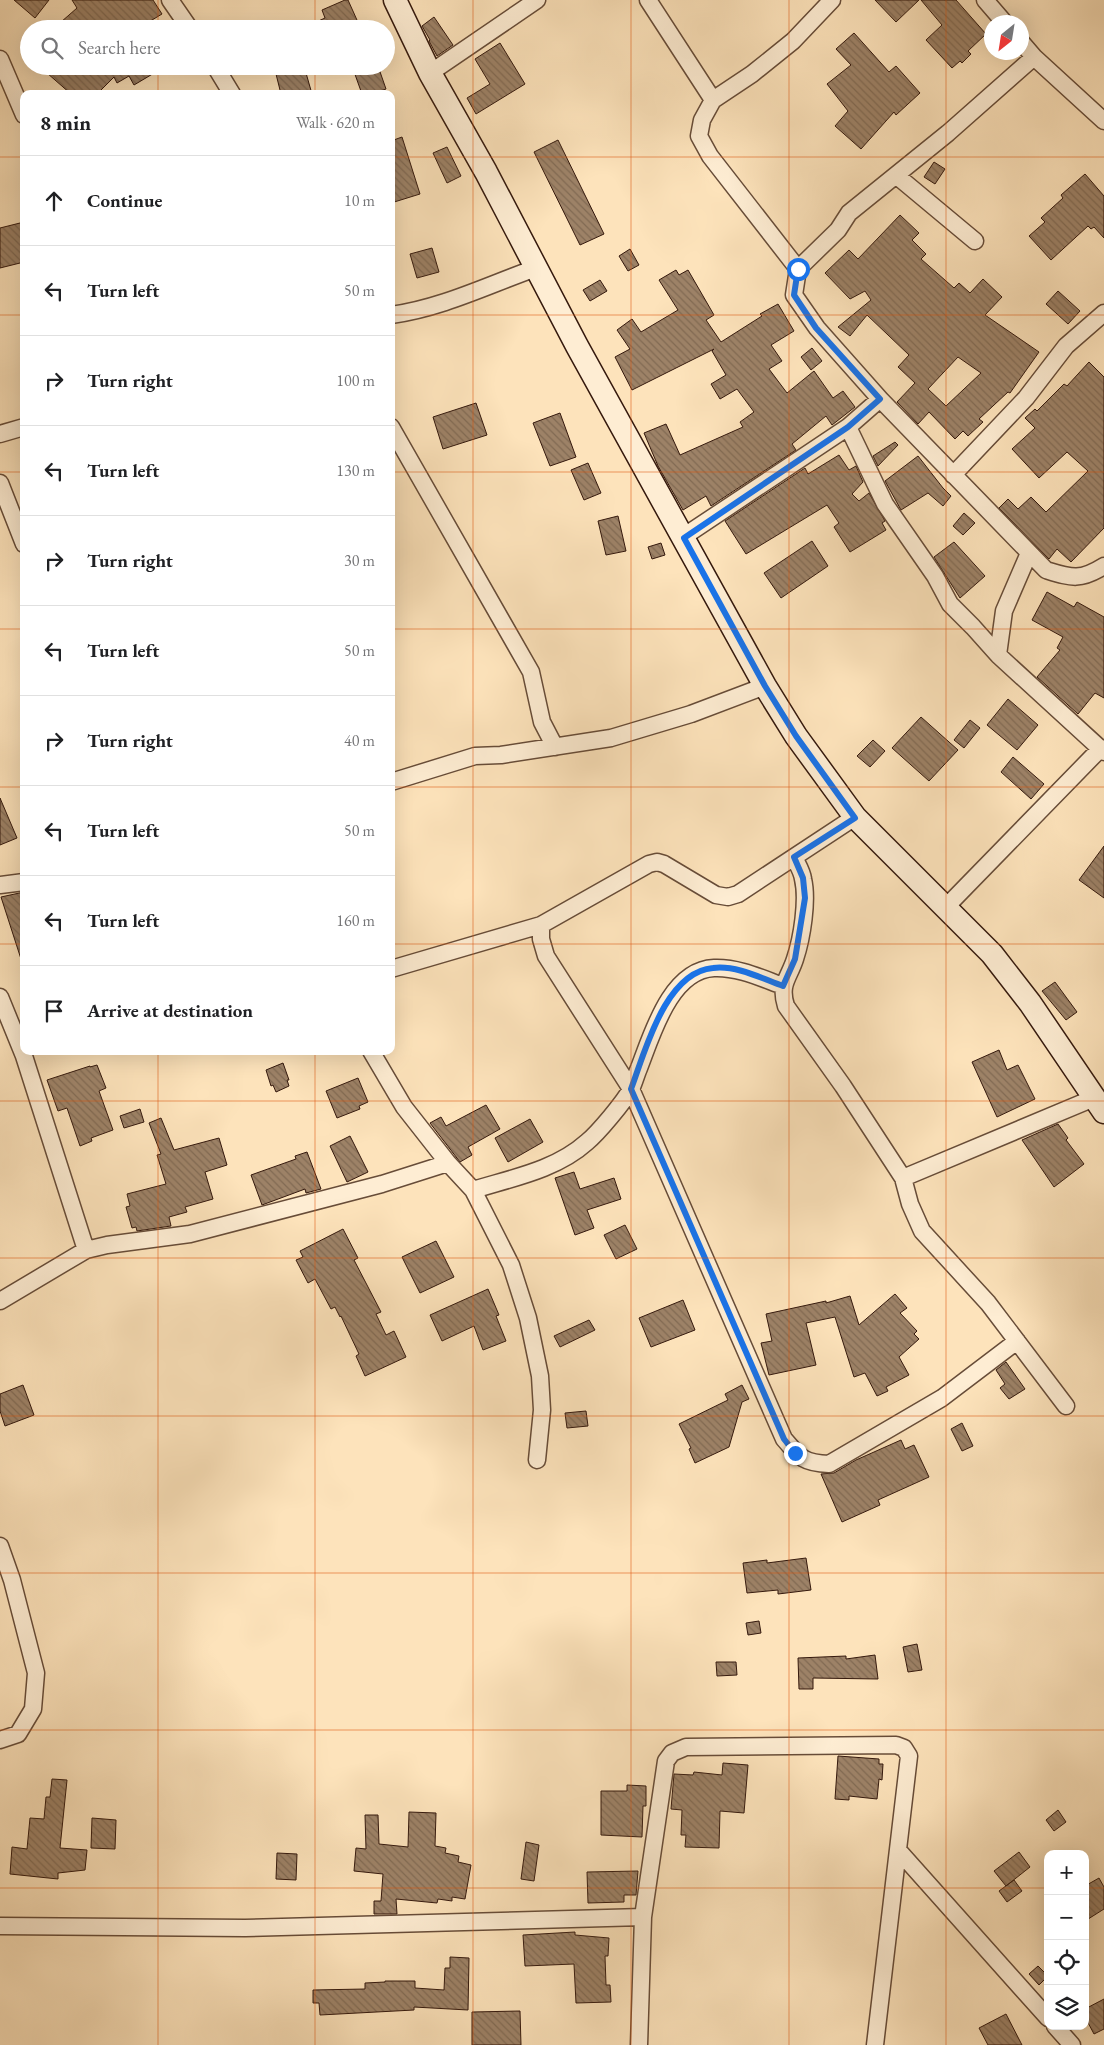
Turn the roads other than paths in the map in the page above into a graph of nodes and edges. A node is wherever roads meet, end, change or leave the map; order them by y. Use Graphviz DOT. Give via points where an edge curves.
graph roads {
  1 [pos="170,0"];
  2 [pos="395,0"];
  3 [pos="537,0"];
  4 [pos="648,0"];
  5 [pos="832,0"];
  6 [pos="985,0"];
  7 [pos="998,15"];
  8 [pos="184,20"];
  9 [pos="1029,51"];
  10 [pos="1034,57"];
  11 [pos="0,62"];
  12 [pos="430,73"];
  13 [pos="220,75"];
  14 [pos="230,90"];
  15 [pos="713,100"];
  16 [pos="20,106"];
  17 [pos="1104,121"];
  18 [pos="897,176"];
  19 [pos="975,241"];
  20 [pos="536,268"];
  21 [pos="798,269"];
  22 [pos="1104,313"];
  23 [pos="395,314"];
  24 [pos="880,399"];
  25 [pos="848,427"];
  26 [pos="20,428"];
  27 [pos="0,434"];
  28 [pos="395,434"];
  29 [pos="953,475"];
  30 [pos="0,483"];
  31 [pos="20,534"];
  32 [pos="684,538"];
  33 [pos="1029,553"];
  34 [pos="1104,566"];
  35 [pos="998,655"];
  36 [pos="765,686"];
  37 [pos="555,747"];
  38 [pos="1102,750"];
  39 [pos="395,781"];
  40 [pos="855,818"];
  41 [pos="794,857"];
  42 [pos="20,882"];
  43 [pos="0,885"];
  44 [pos="946,907"];
  45 [pos="541,926"];
  46 [pos="395,968"];
  47 [pos="783,986"];
  48 [pos="0,997"];
  49 [pos="20,1035"];
  50 [pos="30,1055"];
  51 [pos="373,1055"];
  52 [pos="631,1089"];
  53 [pos="1099,1105"];
  54 [pos="448,1163"];
  55 [pos="903,1178"];
  56 [pos="473,1190"];
  57 [pos="86,1250"];
  58 [pos="0,1301"];
  59 [pos="1017,1341"];
  60 [pos="1066,1406"];
  61 [pos="537,1460"];
  62 [pos="0,1546"];
  63 [pos="0,1740"];
  64 [pos="898,1850"];
  65 [pos="643,1918"];
  66 [pos="0,1926"];
  67 [pos="1044,2014"];
  68 [pos="1059,2030"];
  69 [pos="639,2045"];
  70 [pos="875,2045"];
  71 [pos="1072,2045"];
  1 -- 8 [label="street"];
  2 -- 12 [label="street"];
  3 -- 12 [label="street"];
  4 -- 15 [label="street"];
  5 -- 15 [label="street" via="793,42"];
  6 -- 7 [label="street"];
  9 -- 10 [label="street"];
  10 -- 17 [label="street"];
  10 -- 18 [label="street"];
  11 -- 16 [label="street"];
  12 -- 20 [label="street"];
  13 -- 14 [label="street"];
  15 -- 21 [label="street" via="702,120 699,136 710,156"];
  18 -- 19 [label="street"];
  18 -- 21 [label="street" via="849,214 838,230"];
  20 -- 23 [label="street" via="461,298"];
  20 -- 32 [label="street"];
  21 -- 24 [label="street" via="794,295 816,328"];
  22 -- 29 [label="street" via="1066,346 1026,398"];
  24 -- 25 [label="street"];
  24 -- 29 [label="street"];
  25 -- 32 [label="street"];
  25 -- 35 [label="street" via="884,504 950,604"];
  26 -- 27 [label="street"];
  28 -- 37 [label="street" via="531,672 542,722"];
  29 -- 33 [label="street"];
  30 -- 31 [label="street"];
  32 -- 36 [label="street"];
  33 -- 34 [label="street" via="1046,570 1069,577 1088,576"];
  33 -- 35 [label="street" via="1004,611"];
  35 -- 38 [label="street"];
  36 -- 37 [label="street" via="691,714 611,738"];
  36 -- 40 [label="street" via="796,736"];
  37 -- 39 [label="street" via="475,756"];
  38 -- 44 [label="street"];
  40 -- 41 [label="street"];
  40 -- 44 [label="street"];
  41 -- 45 [label="street" via="738,894 728,897 716,894 664,864 649,864"];
  41 -- 47 [label="street" via="803,878 805,898 795,959"];
  42 -- 43 [label="street"];
  44 -- 53 [label="street" via="992,954 1030,1003"];
  45 -- 46 [label="street"];
  45 -- 52 [label="street" via="546,956"];
  47 -- 52 [label="street" via="734,969 712,968 691,974 675,990 657,1021"];
  47 -- 55 [label="street" via="786,1006"];
  48 -- 49 [label="street"];
  50 -- 57 [label="street"];
  51 -- 54 [label="street" via="404,1107"];
  52 -- 56 [label="street" via="589,1141 572,1154 555,1164"];
  52 -- 59 [label="street" via="784,1439 795,1453 810,1463 829,1464 846,1455 942,1398"];
  53 -- 55 [label="street"];
  54 -- 56 [label="street"];
  54 -- 57 [label="street" via="382,1184 190,1234"];
  55 -- 59 [label="street" via="922,1230 988,1303"];
  56 -- 61 [label="street" via="511,1265 528,1318 540,1376 542,1410"];
  57 -- 58 [label="street"];
  59 -- 60 [label="street"];
  62 -- 63 [label="street" via="36,1673 33,1709 18,1734"];
  64 -- 65 [label="street" via="909,1756 904,1748 896,1745 686,1747 672,1752 666,1761"];
  64 -- 67 [label="street"];
  64 -- 70 [label="street"];
  65 -- 66 [label="street" via="245,1928"];
  65 -- 69 [label="street"];
  68 -- 71 [label="street"];
}
